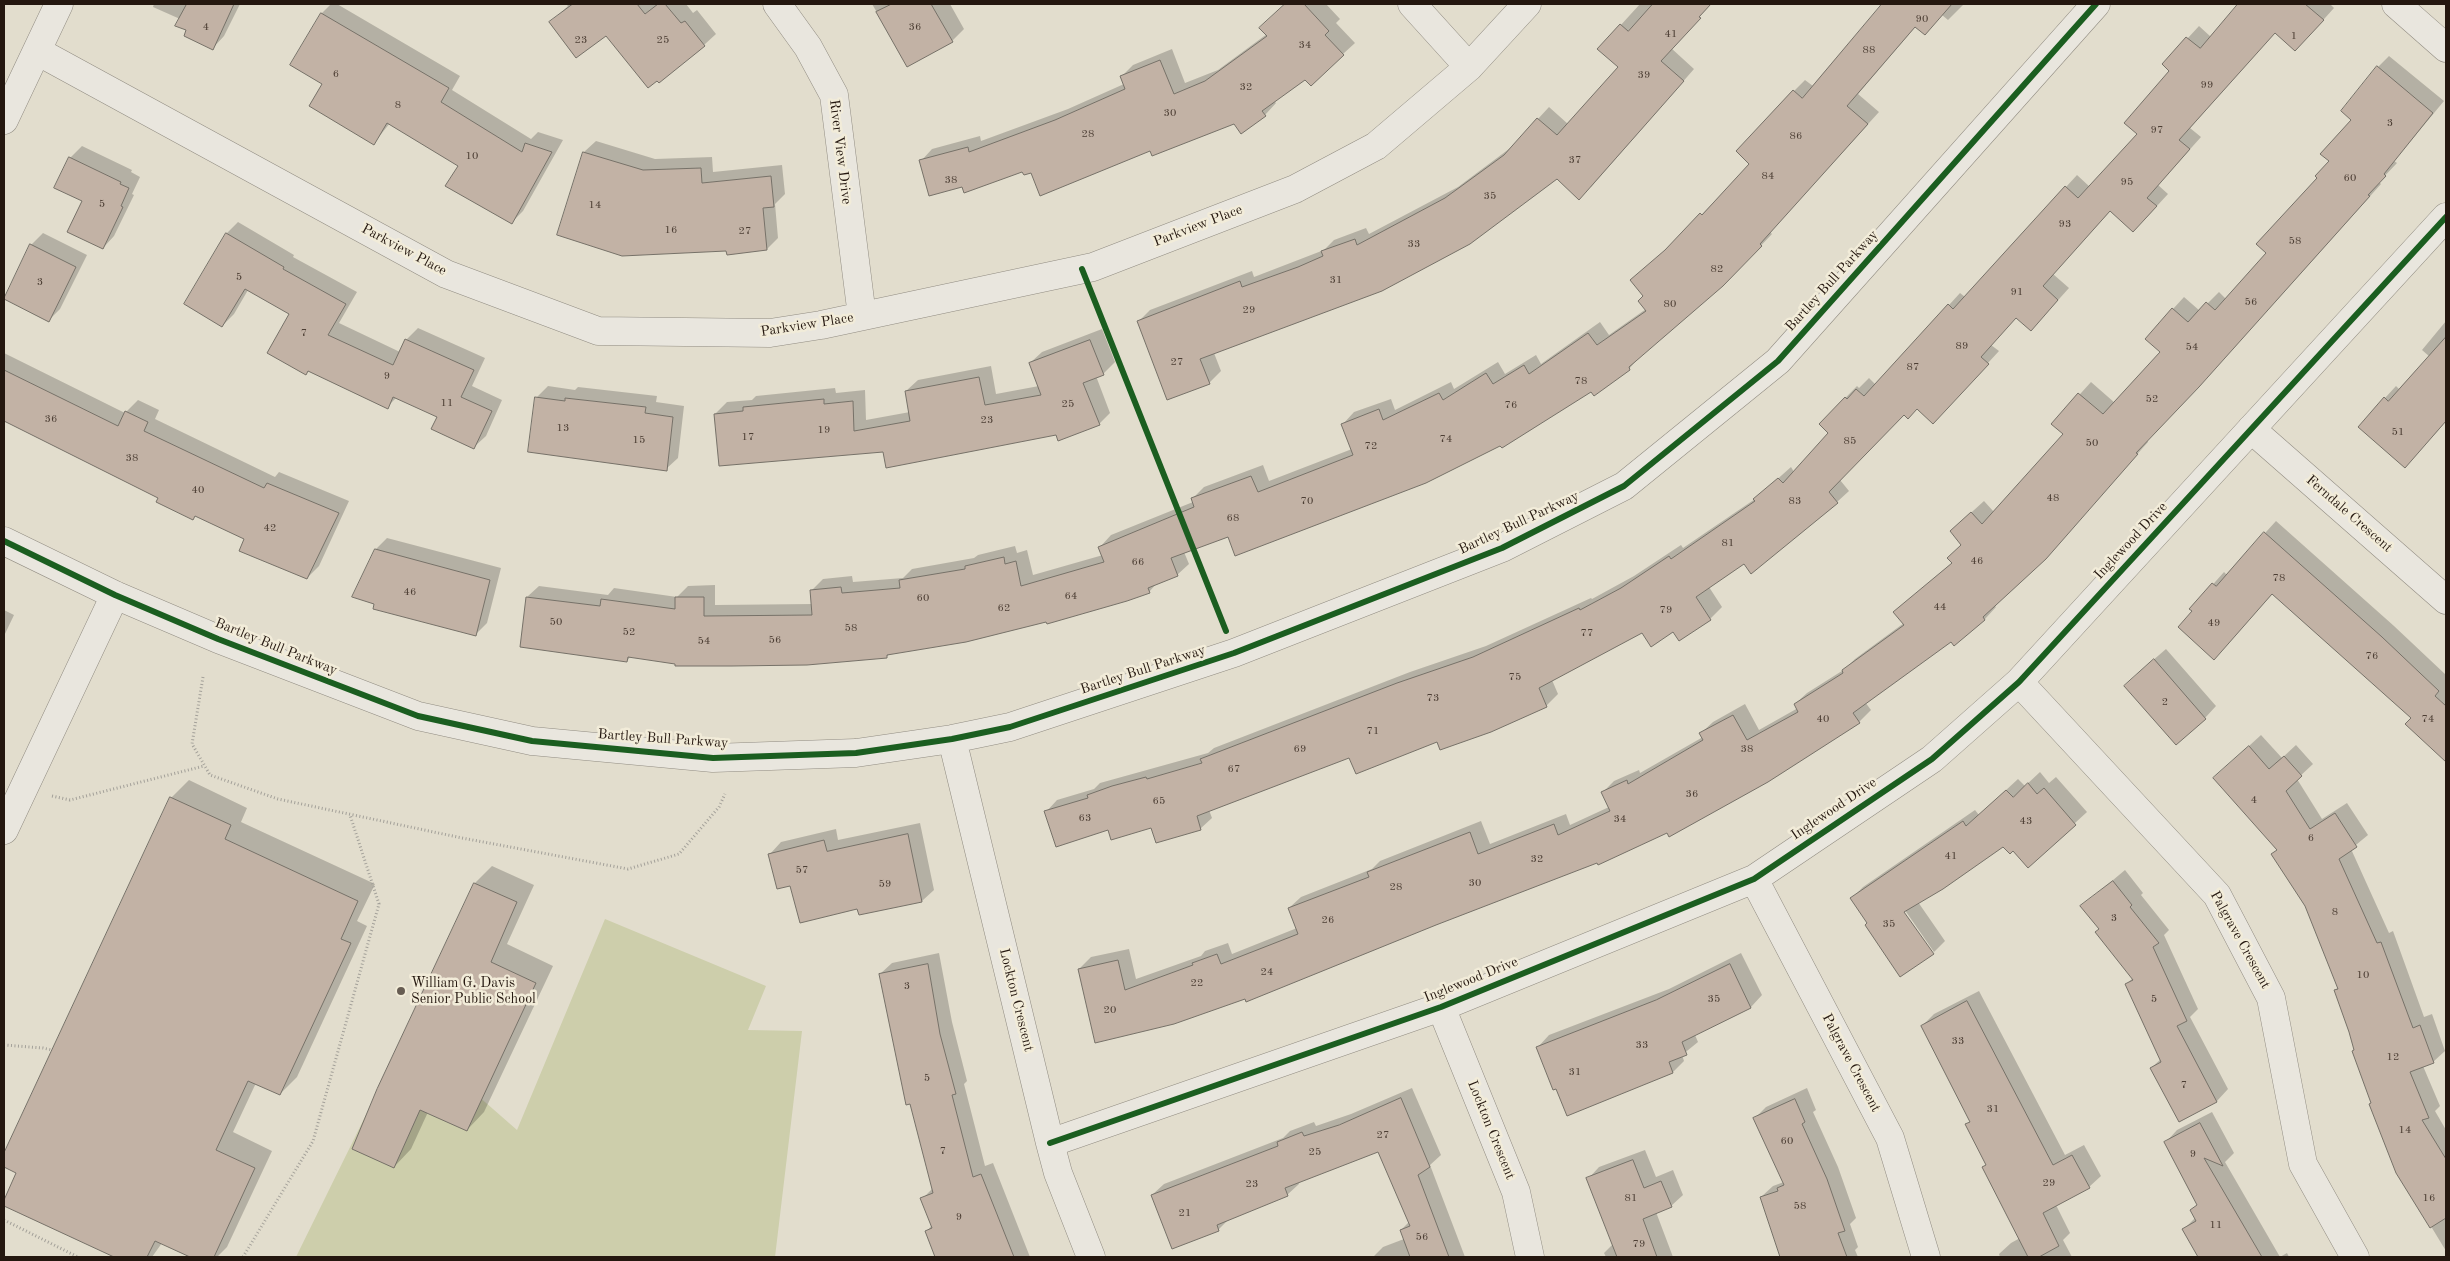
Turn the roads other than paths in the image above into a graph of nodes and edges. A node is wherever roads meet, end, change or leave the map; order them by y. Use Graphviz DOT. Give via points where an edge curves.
graph roads {
  1 [pos="59,4"];
  2 [pos="777,4"];
  3 [pos="1412,4"];
  4 [pos="1527,4"];
  5 [pos="2096,4"];
  6 [pos="2396,4"];
  7 [pos="2446,48"];
  8 [pos="37,51"];
  9 [pos="1469,67"];
  10 [pos="4,120"];
  11 [pos="2446,217"];
  12 [pos="862,316"];
  13 [pos="2251,429"];
  14 [pos="4,541"];
  15 [pos="115,595"];
  16 [pos="2446,600"];
  17 [pos="2019,682"];
  18 [pos="952,739"];
  19 [pos="4,830"];
  20 [pos="1754,879"];
  21 [pos="1441,1007"];
  22 [pos="1050,1143"];
  23 [pos="1091,1257"];
  24 [pos="1530,1257"];
  25 [pos="1926,1257"];
  26 [pos="2355,1257"];
  1 -- 8 [label="street"];
  2 -- 12 [label="street, River View Drive" via="808,47 834,95"];
  3 -- 9 [label="street"];
  4 -- 9 [label="street, Parkview Place"];
  5 -- 18 [label="street, Bartley Bull Parkway" via="1778,361 1624,486 1502,548 1234,653 1010,727"];
  6 -- 7 [label="street"];
  8 -- 10 [label="street"];
  8 -- 12 [label="street, Parkview Place" via="446,274 598,331 770,333"];
  9 -- 12 [label="street, Parkview Place" via="1376,146 1295,189 1093,267"];
  11 -- 13 [label="street, Inglewood Drive"];
  13 -- 16 [label="street, Ferndale Crescent"];
  13 -- 17 [label="street, Inglewood Drive"];
  14 -- 15 [label="street, Bartley Bull Parkway"];
  15 -- 18 [label="street, Bartley Bull Parkway" via="218,639 418,716 532,741 713,758 856,754"];
  15 -- 19 [label="street"];
  17 -- 20 [label="street, Inglewood Drive" via="1932,759"];
  17 -- 26 [label="street, Palgrave Crescent" via="2217,895 2272,998 2303,1164"];
  18 -- 22 [label="street, Lockton Crescent"];
  20 -- 21 [label="street, Inglewood Drive"];
  20 -- 25 [label="street, Palgrave Crescent" via="1890,1138"];
  21 -- 22 [label="street, Inglewood Drive"];
  21 -- 24 [label="street, Lockton Crescent" via="1516,1192"];
  22 -- 23 [label="street, Lockton Crescent" via="1058,1173"];
}
